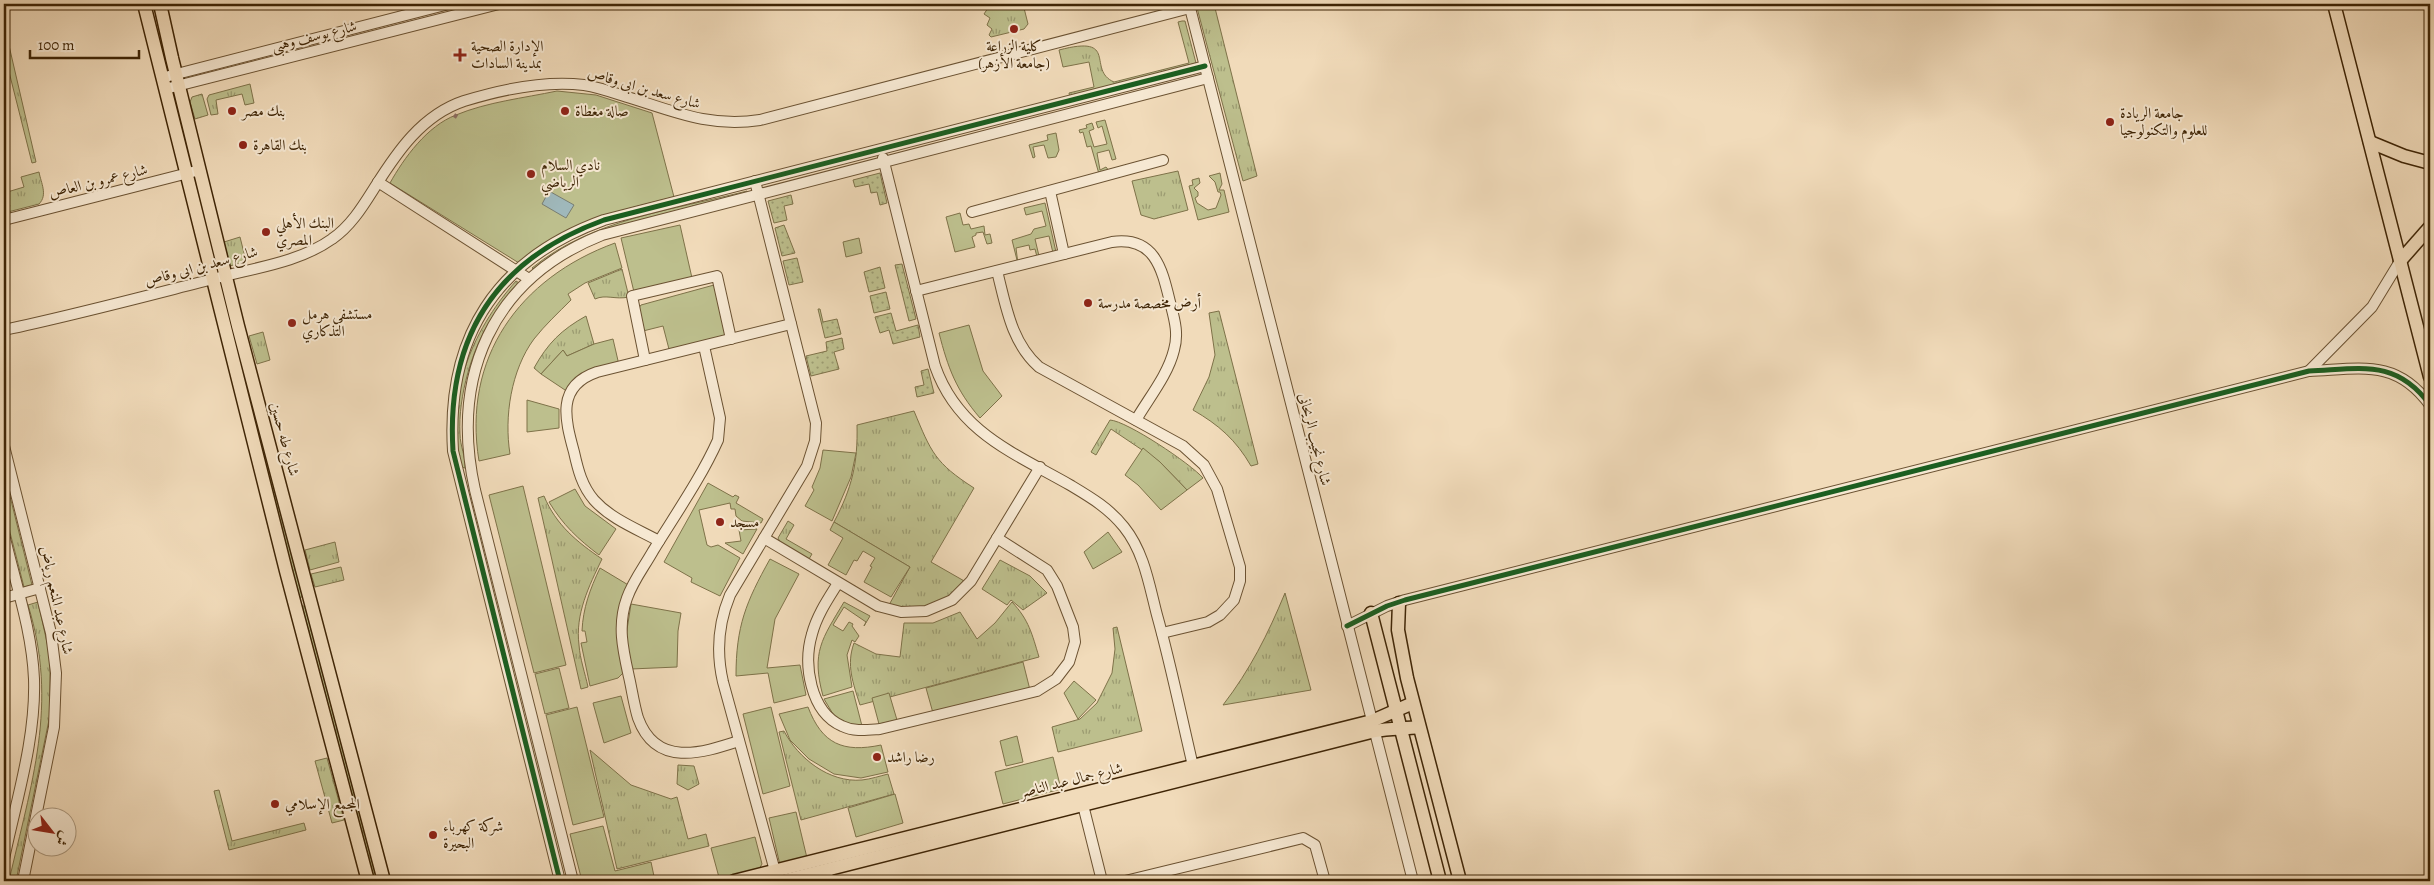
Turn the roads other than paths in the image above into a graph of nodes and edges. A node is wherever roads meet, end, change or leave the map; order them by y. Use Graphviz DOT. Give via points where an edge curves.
graph roads {
  1 [pos="144,4"];
  2 [pos="160,4"];
  3 [pos="449,4"];
  4 [pos="499,4"];
  5 [pos="2334,4"];
  6 [pos="483,6"];
  7 [pos="1189,6"];
  8 [pos="1205,66"];
  9 [pos="1208,78"];
  10 [pos="177,80"];
  11 [pos="163,84"];
  12 [pos="2370,142"];
  13 [pos="882,148"];
  14 [pos="1163,160"];
  15 [pos="884,162"];
  16 [pos="2430,163"];
  17 [pos="200,170"];
  18 [pos="186,174"];
  19 [pos="755,181"];
  20 [pos="378,182"];
  21 [pos="1050,191"];
  22 [pos="758,195"];
  23 [pos="972,212"];
  24 [pos="4,220"];
  25 [pos="2430,227"];
  26 [pos="1064,254"];
  27 [pos="2400,262"];
  28 [pos="516,270"];
  29 [pos="997,271"];
  30 [pos="220,277"];
  31 [pos="529,279"];
  32 [pos="916,291"];
  33 [pos="791,324"];
  34 [pos="4,330"];
  35 [pos="731,339"];
  36 [pos="704,346"];
  37 [pos="645,360"];
  38 [pos="2309,371"];
  39 [pos="2430,377"];
  40 [pos="2430,405"];
  41 [pos="1136,420"];
  42 [pos="4,446"];
  43 [pos="1040,467"];
  44 [pos="471,473"];
  45 [pos="458,477"];
  46 [pos="4,534"];
  47 [pos="764,538"];
  48 [pos="997,538"];
  49 [pos="659,541"];
  50 [pos="838,583"];
  51 [pos="40,588"];
  52 [pos="18,594"];
  53 [pos="310,595"];
  54 [pos="4,598"];
  55 [pos="294,600"];
  56 [pos="1399,602"];
  57 [pos="1371,613"];
  58 [pos="1347,626"];
  59 [pos="1162,633"];
  60 [pos="1413,703"];
  61 [pos="1395,709"];
  62 [pos="1373,726"];
  63 [pos="1420,726"];
  64 [pos="1401,730"];
  65 [pos="739,741"];
  66 [pos="1315,741"];
  67 [pos="1193,766"];
  68 [pos="1083,805"];
  69 [pos="4,859"];
  70 [pos="778,876"];
  71 [pos="827,876"];
  72 [pos="22,881"];
  73 [pos="368,881"];
  74 [pos="384,881"];
  75 [pos="560,881"];
  76 [pos="573,881"];
  77 [pos="734,881"];
  78 [pos="1102,881"];
  79 [pos="1125,881"];
  80 [pos="1325,881"];
  81 [pos="1413,881"];
  82 [pos="1440,881"];
  83 [pos="1460,881"];
  1 -- 11 [label="main road, شارع طه حسين"];
  2 -- 10 [label="main road, شارع طه حسين"];
  3 -- 10 [label="street, شارع يوسف وهبى"];
  4 -- 6 [label="street, شارع يوسف وهبى"];
  5 -- 12 [label="main road"];
  6 -- 10 [label="street, شارع يوسف وهبى"];
  7 -- 8 [label="street, شارع نجيب الريحانى"];
  7 -- 20 [label="street, شارع سعد بن ابى وقاص" via="741,123 696,119 584,85 507,90 463,102 431,118 402,147"];
  8 -- 9 [label="street, شارع نجيب الريحانى"];
  8 -- 13 [label="street"];
  9 -- 15 [label="street"];
  9 -- 58 [label="street, شارع نجيب الريحانى"];
  10 -- 11 [label="street, شارع يوسف وهبى"];
  10 -- 17 [label="main road, شارع طه حسين"];
  11 -- 18 [label="main road, شارع طه حسين"];
  12 -- 16 [label="main road"];
  12 -- 27 [label="main road"];
  13 -- 15 [label="street"];
  13 -- 19 [label="street"];
  14 -- 21 [label="street"];
  15 -- 22 [label="street"];
  15 -- 32 [label="street"];
  17 -- 18 [label="street, شارع عمرو بن العاص"];
  17 -- 30 [label="main road, شارع طه حسين"];
  18 -- 24 [label="street, شارع عمرو بن العاص"];
  18 -- 30 [label="main road, شارع طه حسين"];
  19 -- 22 [label="street"];
  19 -- 28 [label="street" via="576,230 545,247"];
  20 -- 28 [label="street"];
  20 -- 30 [label="street, شارع سعد بن ابى وقاص" via="354,220 332,239 313,250"];
  21 -- 23 [label="street"];
  21 -- 26 [label="street"];
  22 -- 31 [label="street" via="602,235 562,254"];
  22 -- 33 [label="street"];
  25 -- 27 [label="main road"];
  26 -- 29 [label="street"];
  26 -- 41 [label="street" via="1112,242 1131,242 1153,255 1162,270 1176,324 1176,343 1170,363"];
  27 -- 38 [label="street" via="2372,307"];
  27 -- 39 [label="main road"];
  28 -- 31 [label="street"];
  28 -- 45 [label="street" via="478,319 458,369 451,420 452,451"];
  29 -- 32 [label="street"];
  29 -- 41 [label="street" via="1015,335 1033,362"];
  30 -- 34 [label="street, شارع سعد بن ابى وقاص"];
  30 -- 53 [label="main road, شارع طه حسين"];
  30 -- 55 [label="main road, شارع طه حسين"];
  31 -- 44 [label="street" via="495,322 474,369 466,421"];
  32 -- 43 [label="street" via="940,379 956,407 987,437"];
  33 -- 35 [label="street"];
  33 -- 47 [label="street" via="815,414 815,441 807,466"];
  35 -- 36 [label="street"];
  35 -- 37 [label="street" via="717,276 632,296"];
  36 -- 37 [label="street"];
  36 -- 49 [label="street" via="720,418 720,433 716,446"];
  37 -- 49 [label="street" via="597,372 580,381 569,396 565,420 580,478 589,493 606,511"];
  38 -- 40 [label="street" via="2381,369 2413,384"];
  38 -- 56 [label="street"];
  41 -- 59 [label="street" via="1183,446 1204,465 1217,489 1240,567 1239,587 1225,611 1208,622"];
  42 -- 51 [label="street, شارع عبد المنعم رياض"];
  43 -- 48 [label="street"];
  43 -- 59 [label="street" via="1095,499 1124,527 1143,561"];
  44 -- 45 [label="street"];
  44 -- 76 [label="street"];
  45 -- 75 [label="street"];
  46 -- 52 [label="street"];
  47 -- 50 [label="street"];
  47 -- 65 [label="street" via="730,595 719,636 720,671"];
  48 -- 50 [label="street" via="966,588 952,600 926,611 909,613 885,609"];
  48 -- 50 [label="street" via="1047,570 1073,627 1074,648 1065,668 1056,680 1037,691 880,729 854,730 835,723 818,703 808,657 814,625"];
  49 -- 65 [label="street" via="630,591 622,619 622,648 640,722 657,743 682,754"];
  51 -- 52 [label="street"];
  51 -- 72 [label="street, شارع عبد المنعم رياض" via="53,647 57,700 52,740"];
  52 -- 54 [label="street"];
  52 -- 69 [label="street" via="31,649 34,694 29,740"];
  53 -- 55 [label="main road"];
  53 -- 74 [label="main road, شارع طه حسين"];
  55 -- 73 [label="main road, شارع طه حسين"];
  56 -- 57 [label="street"];
  56 -- 60 [label="main road" via="1400,645"];
  57 -- 58 [label="street"];
  57 -- 61 [label="main road"];
  58 -- 62 [label="street, شارع نجيب الريحانى"];
  59 -- 67 [label="street"];
  60 -- 61 [label="main road, شارع جمال عبد الناصر"];
  60 -- 63 [label="main road"];
  61 -- 62 [label="main road, شارع جمال عبد الناصر"];
  61 -- 64 [label="main road"];
  62 -- 64 [label="main road, شارع جمال عبد الناصر"];
  62 -- 66 [label="main road, شارع جمال عبد الناصر"];
  62 -- 81 [label="street, شارع نجيب الريحانى"];
  63 -- 64 [label="main road, شارع جمال عبد الناصر"];
  63 -- 83 [label="main road"];
  64 -- 82 [label="main road"];
  65 -- 70 [label="street"];
  66 -- 67 [label="main road, شارع جمال عبد الناصر"];
  66 -- 68 [label="main road, شارع جمال عبد الناصر"];
  67 -- 70 [label="main road, شارع جمال عبد الناصر"];
  68 -- 71 [label="main road, شارع جمال عبد الناصر"];
  68 -- 78 [label="street"];
  70 -- 71 [label="main road, شارع جمال عبد الناصر"];
  70 -- 77 [label="main road, شارع جمال عبد الناصر"];
  79 -- 80 [label="street" via="1303,838 1315,845"];
}
